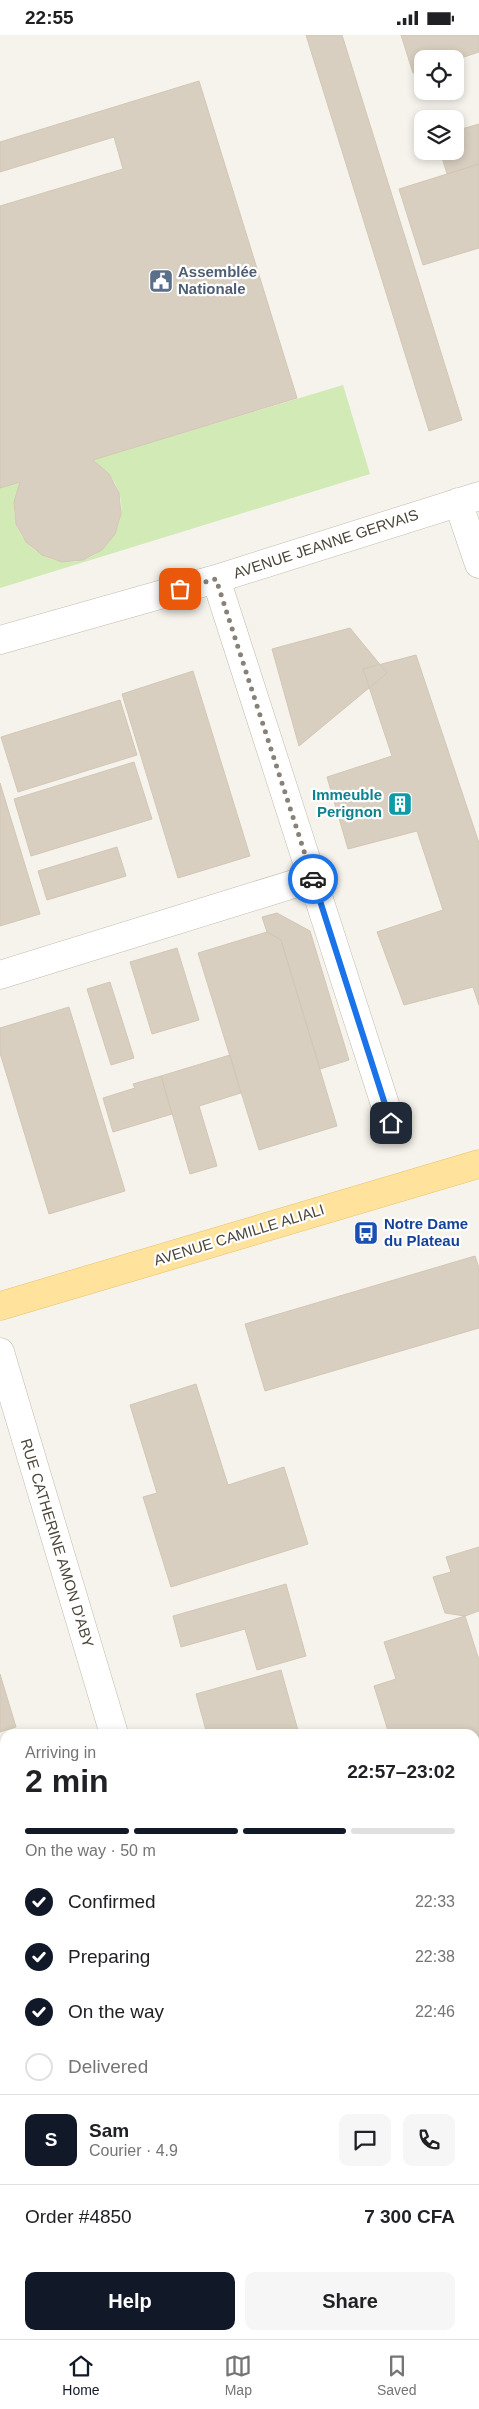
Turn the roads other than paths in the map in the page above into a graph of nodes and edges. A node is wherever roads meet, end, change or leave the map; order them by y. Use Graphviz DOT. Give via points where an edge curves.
graph roads {
  1 [pos="469,499"];
  2 [pos="479,564"];
  3 [pos="216,579"];
  4 [pos="0,640"];
  5 [pos="313,878"];
  6 [pos="0,975"];
  7 [pos="391,1123"];
  8 [pos="479,1164"];
  9 [pos="0,1306"];
  10 [pos="0,1352"];
  11 [pos="113,1729"];
  1 -- 2 [label="street"];
  1 -- 3 [label="street, AVENUE JEANNE GERVAIS"];
  3 -- 4 [label="street, AVENUE JEANNE GERVAIS"];
  3 -- 5 [label="street"];
  5 -- 6 [label="street"];
  5 -- 7 [label="street"];
  8 -- 9 [label="main road, AVENUE CAMILLE ALIALI"];
  10 -- 11 [label="street, RUE CATHERINE AMON D'ABY"];
}
